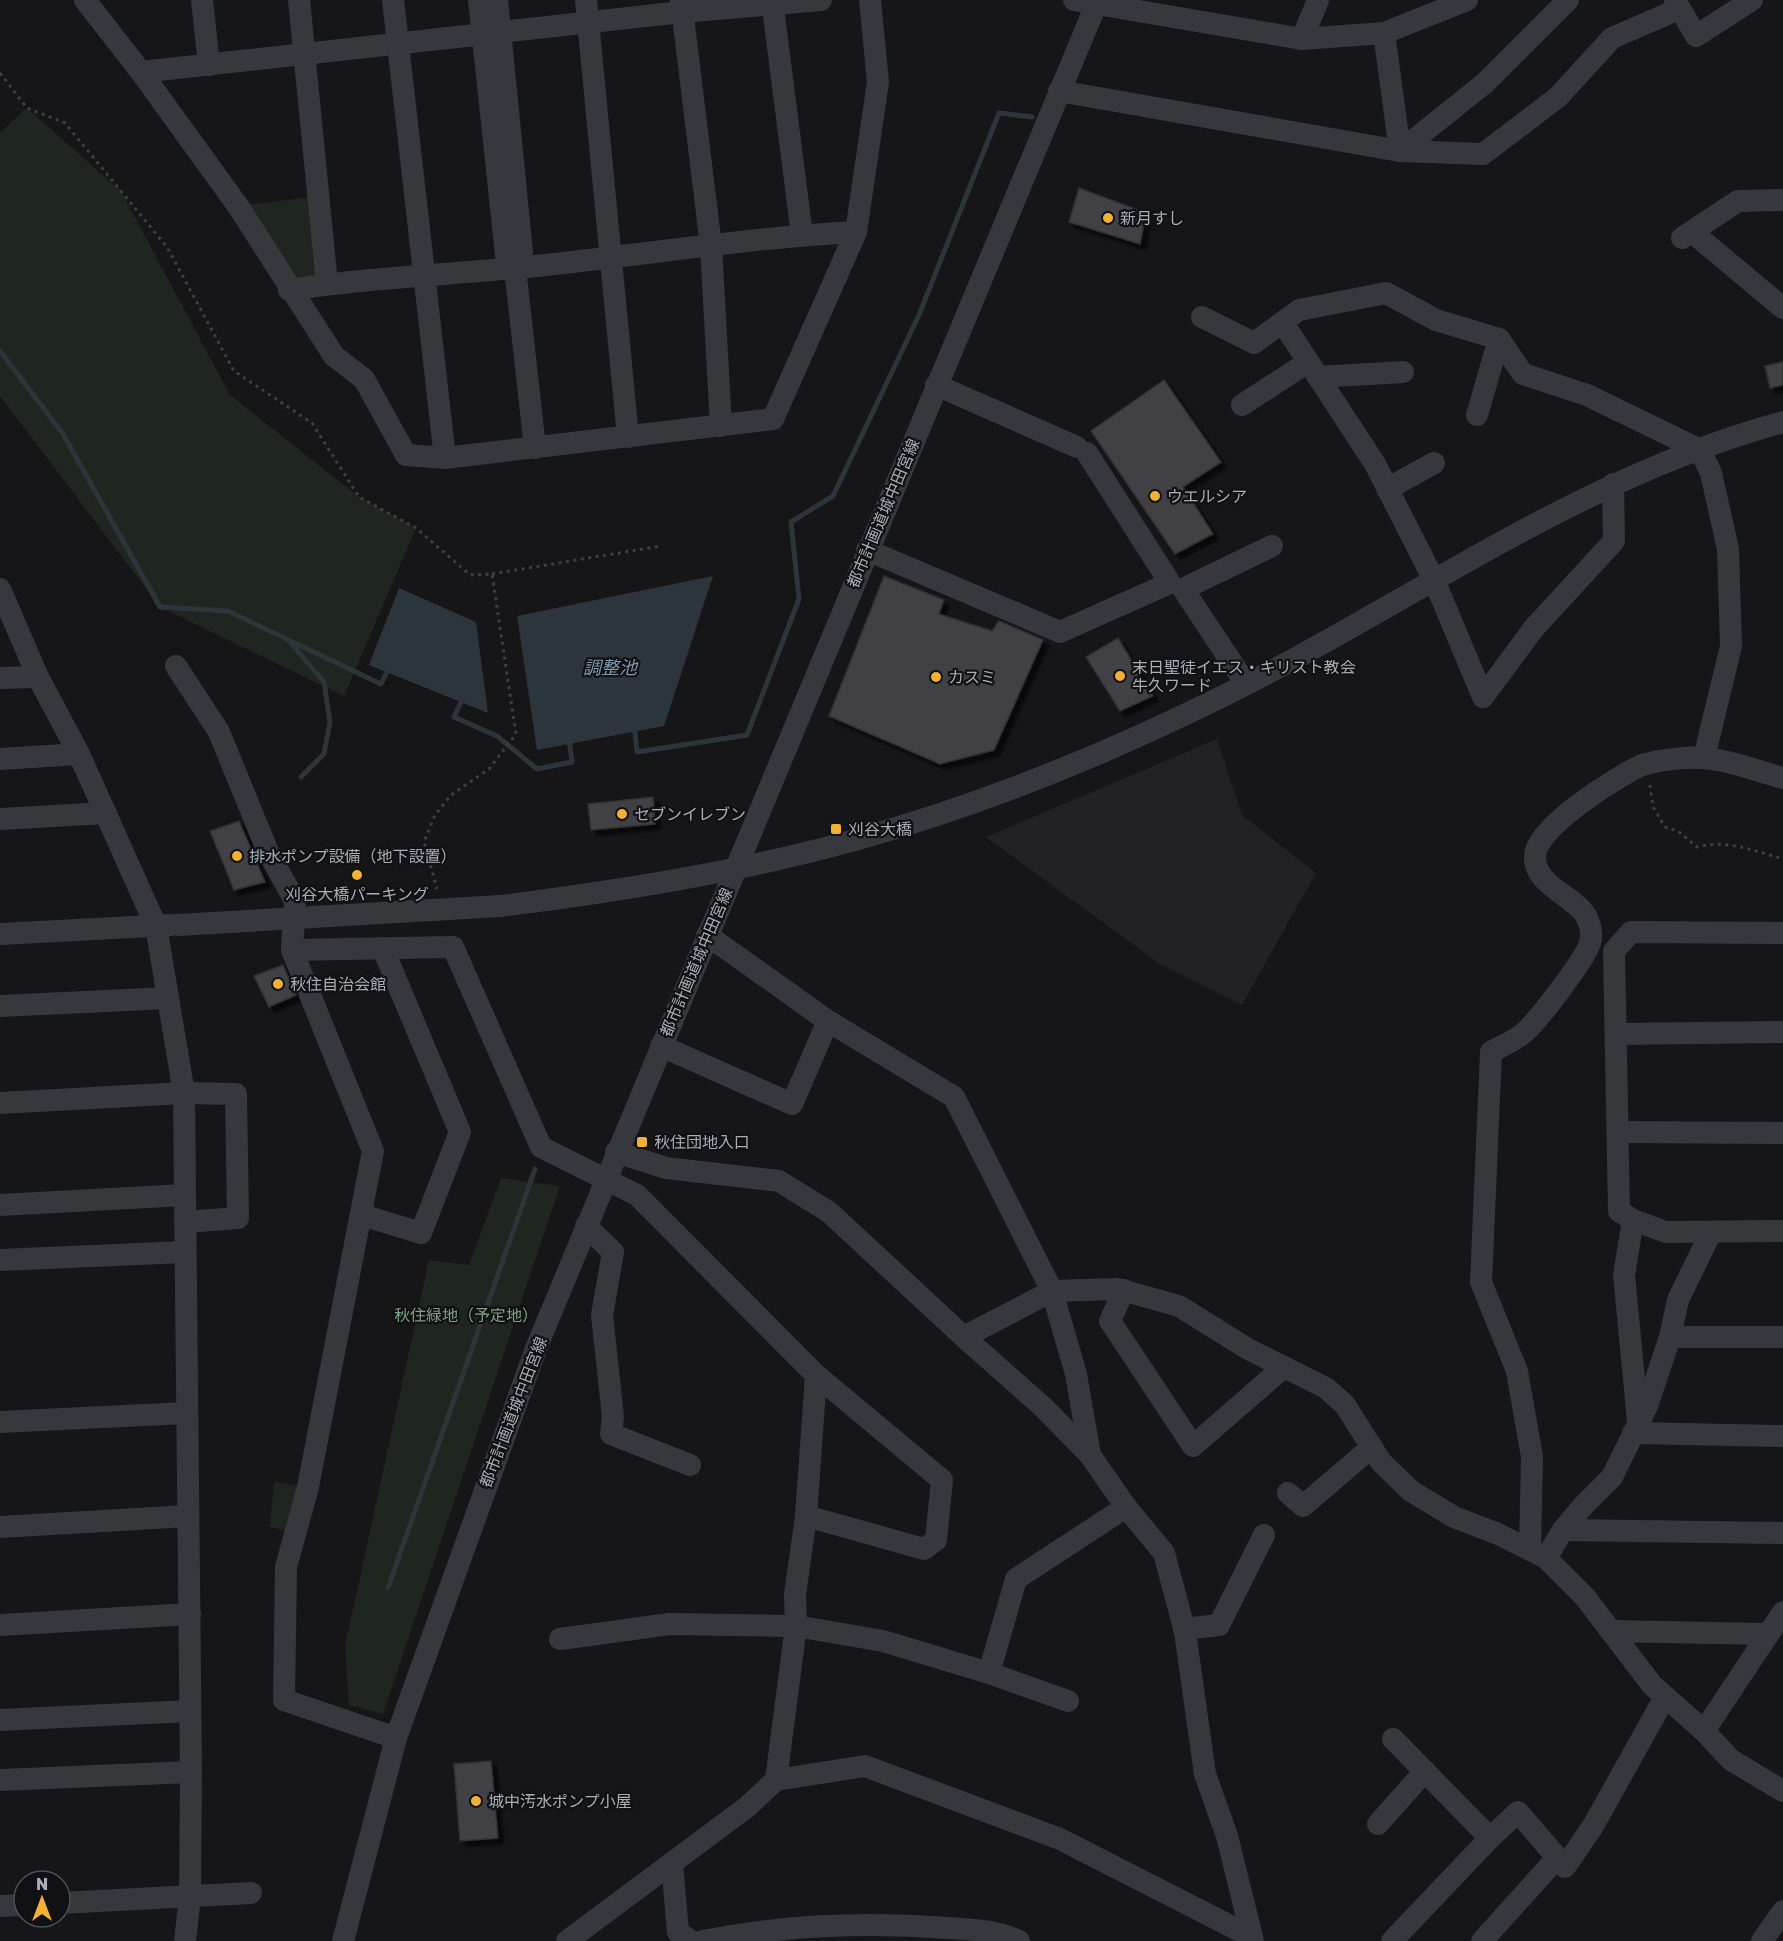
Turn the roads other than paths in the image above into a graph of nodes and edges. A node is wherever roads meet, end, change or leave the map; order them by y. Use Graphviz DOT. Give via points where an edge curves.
graph roads {
  1 [pos="85,0"];
  2 [pos="202,0"];
  3 [pos="299,0"];
  4 [pos="393,0"];
  5 [pos="479,0"];
  6 [pos="497,0"];
  7 [pos="585,0"];
  8 [pos="821,0"];
  9 [pos="870,0"];
  10 [pos="1074,0"];
  11 [pos="1318,0"];
  12 [pos="1467,0"];
  13 [pos="1568,0"];
  14 [pos="1752,0"];
  15 [pos="1097,2"];
  16 [pos="772,3"];
  17 [pos="1677,4"];
  18 [pos="682,6"];
  19 [pos="588,24"];
  20 [pos="1384,33"];
  21 [pos="492,34"];
  22 [pos="1302,39"];
  23 [pos="398,44"];
  24 [pos="306,54"];
  25 [pos="209,65"];
  26 [pos="141,72"];
  27 [pos="1059,91"];
  28 [pos="1400,151"];
  29 [pos="1783,200"];
  30 [pos="856,232"];
  31 [pos="802,235"];
  32 [pos="711,246"];
  33 [pos="611,257"];
  34 [pos="515,268"];
  35 [pos="423,274"];
  36 [pos="327,284"];
  37 [pos="289,290"];
  38 [pos="1783,308"];
  39 [pos="1202,317"];
  40 [pos="1283,323"];
  41 [pos="1499,339"];
  42 [pos="1313,370"];
  43 [pos="1404,372"];
  44 [pos="936,385"];
  45 [pos="1242,405"];
  46 [pos="1477,415"];
  47 [pos="1783,422"];
  48 [pos="721,426"];
  49 [pos="628,437"];
  50 [pos="535,448"];
  51 [pos="1700,450"];
  52 [pos="446,458"];
  53 [pos="1434,463"];
  54 [pos="1614,484"];
  55 [pos="1387,489"];
  56 [pos="1272,546"];
  57 [pos="867,550"];
  58 [pos="1434,580"];
  59 [pos="1,591"];
  60 [pos="176,666"];
  61 [pos="38,677"];
  62 [pos="0,678"];
  63 [pos="1246,684"];
  64 [pos="79,754"];
  65 [pos="1704,758"];
  66 [pos="0,759"];
  67 [pos="1783,778"];
  68 [pos="106,813"];
  69 [pos="0,819"];
  70 [pos="735,869"];
  71 [pos="167,926"];
  72 [pos="1783,933"];
  73 [pos="0,934"];
  74 [pos="707,935"];
  75 [pos="383,949"];
  76 [pos="292,950"];
  77 [pos="168,998"];
  78 [pos="0,1006"];
  79 [pos="828,1021"];
  80 [pos="1783,1032"];
  81 [pos="1616,1034"];
  82 [pos="660,1046"];
  83 [pos="184,1093"];
  84 [pos="0,1103"];
  85 [pos="1618,1132"];
  86 [pos="1783,1133"];
  87 [pos="616,1152"];
  88 [pos="604,1180"];
  89 [pos="185,1195"];
  90 [pos="0,1204"];
  91 [pos="362,1215"];
  92 [pos="1633,1220"];
  93 [pos="185,1222"];
  94 [pos="586,1226"];
  95 [pos="1783,1231"];
  96 [pos="1711,1232"];
  97 [pos="185,1252"];
  98 [pos="0,1260"];
  99 [pos="1125,1290"];
  100 [pos="1052,1291"];
  101 [pos="964,1337"];
  102 [pos="1670,1337"];
  103 [pos="1783,1337"];
  104 [pos="1284,1367"];
  105 [pos="816,1375"];
  106 [pos="186,1413"];
  107 [pos="0,1422"];
  108 [pos="1635,1428"];
  109 [pos="1783,1436"];
  110 [pos="1372,1448"];
  111 [pos="1090,1455"];
  112 [pos="690,1465"];
  113 [pos="1288,1493"];
  114 [pos="1126,1507"];
  115 [pos="188,1516"];
  116 [pos="806,1516"];
  117 [pos="0,1527"];
  118 [pos="1563,1530"];
  119 [pos="1783,1533"];
  120 [pos="1264,1535"];
  121 [pos="1538,1554"];
  122 [pos="1783,1612"];
  123 [pos="190,1614"];
  124 [pos="0,1625"];
  125 [pos="796,1626"];
  126 [pos="1184,1629"];
  127 [pos="1611,1631"];
  128 [pos="1767,1634"];
  129 [pos="560,1639"];
  130 [pos="989,1672"];
  131 [pos="1665,1696"];
  132 [pos="1068,1701"];
  133 [pos="190,1711"];
  134 [pos="0,1720"];
  135 [pos="1704,1731"];
  136 [pos="396,1738"];
  137 [pos="1393,1739"];
  138 [pos="191,1772"];
  139 [pos="1425,1772"];
  140 [pos="0,1780"];
  141 [pos="776,1780"];
  142 [pos="1783,1791"];
  143 [pos="1378,1824"];
  144 [pos="1490,1838"];
  145 [pos="1557,1858"];
  146 [pos="672,1863"];
  147 [pos="251,1893"];
  148 [pos="190,1896"];
  149 [pos="72,1902"];
  150 [pos="1783,1911"];
  151 [pos="731,1938"];
  152 [pos="1006,1938"];
  153 [pos="1770,1938"];
  154 [pos="1253,1939"];
  155 [pos="185,1941"];
  156 [pos="343,1941"];
  157 [pos="567,1941"];
  158 [pos="691,1941"];
  159 [pos="703,1941"];
  160 [pos="1392,1941"];
  161 [pos="1482,1941"];
  1 -- 26 [label="street"];
  2 -- 25 [label="street"];
  3 -- 24 [label="street"];
  4 -- 23 [label="street"];
  5 -- 21 [label="street"];
  6 -- 21 [label="street"];
  7 -- 19 [label="street"];
  8 -- 16 [label="street"];
  9 -- 30 [label="street" via="878,82"];
  10 -- 15 [label="street"];
  11 -- 22 [label="street"];
  12 -- 20 [label="street"];
  13 -- 28 [label="street" via="1485,83"];
  14 -- 17 [label="street" via="1696,36"];
  15 -- 22 [label="street"];
  15 -- 27 [label="street, 都市計画道城中田宮線"];
  16 -- 18 [label="street"];
  16 -- 31 [label="street"];
  17 -- 28 [label="street" via="1612,38 1558,97 1483,154"];
  18 -- 19 [label="street"];
  18 -- 32 [label="street"];
  19 -- 21 [label="street"];
  19 -- 33 [label="street"];
  20 -- 22 [label="street"];
  20 -- 28 [label="street"];
  21 -- 23 [label="street"];
  21 -- 34 [label="street" via="506,255"];
  23 -- 24 [label="street"];
  23 -- 35 [label="street"];
  24 -- 25 [label="street"];
  24 -- 36 [label="street"];
  25 -- 26 [label="street"];
  26 -- 37 [label="street" via="238,206"];
  27 -- 28 [label="street"];
  27 -- 44 [label="street, 都市計画道城中田宮線"];
  29 -- 38 [label="street" via="1738,201 1687,235"];
  30 -- 31 [label="street"];
  30 -- 48 [label="street" via="773,419"];
  31 -- 32 [label="street"];
  32 -- 33 [label="street"];
  32 -- 48 [label="street"];
  33 -- 34 [label="street"];
  33 -- 49 [label="street"];
  34 -- 35 [label="street"];
  34 -- 50 [label="street"];
  35 -- 36 [label="street"];
  35 -- 52 [label="street"];
  36 -- 37 [label="street"];
  37 -- 52 [label="street" via="334,356 364,379 406,455"];
  39 -- 40 [label="street" via="1254,343"];
  40 -- 41 [label="street" via="1299,310 1386,293 1436,320"];
  40 -- 42 [label="street"];
  41 -- 46 [label="street"];
  41 -- 51 [label="street" via="1522,374 1587,395"];
  42 -- 43 [label="street"];
  42 -- 45 [label="street"];
  42 -- 55 [label="street" via="1375,464"];
  44 -- 57 [label="street, 都市計画道城中田宮線"];
  44 -- 57 [label="street" via="1082,450 1170,583 1060,632"];
  47 -- 51 [label="street"];
  48 -- 49 [label="street"];
  49 -- 50 [label="street"];
  50 -- 52 [label="street"];
  51 -- 54 [label="street"];
  51 -- 65 [label="street" via="1711,473 1728,549 1731,646"];
  53 -- 55 [label="street"];
  54 -- 58 [label="street"];
  54 -- 58 [label="street" via="1614,541 1534,628 1483,697"];
  55 -- 58 [label="street"];
  56 -- 63 [label="street" via="1183,590"];
  57 -- 70 [label="street, 都市計画道城中田宮線"];
  58 -- 63 [label="street"];
  59 -- 61 [label="street"];
  60 -- 76 [label="street" via="219,732 268,852 295,901"];
  61 -- 62 [label="street"];
  61 -- 64 [label="street"];
  63 -- 70 [label="street" via="1142,735 1003,792 856,840"];
  64 -- 66 [label="street"];
  64 -- 68 [label="street"];
  65 -- 67 [label="street"];
  65 -- 121 [label="street" via="1646,765 1568,812 1542,837 1535,853 1535,866 1557,893 1585,914 1591,930 1590,944 1526,1032 1491,1052 1480,1282 1517,1371 1532,1457"];
  68 -- 69 [label="street"];
  68 -- 71 [label="street"];
  70 -- 71 [label="street, bridge" via="500,906"];
  70 -- 74 [label="street, 都市計画道城中田宮線"];
  71 -- 73 [label="street"];
  71 -- 77 [label="street"];
  72 -- 81 [label="street" via="1631,932 1614,951"];
  74 -- 79 [label="street"];
  74 -- 82 [label="street, 都市計画道城中田宮線"];
  75 -- 76 [label="street"];
  75 -- 88 [label="street" via="453,947 541,1148"];
  75 -- 91 [label="street" via="460,1132 421,1233"];
  76 -- 91 [label="street" via="373,1151"];
  77 -- 78 [label="street"];
  77 -- 83 [label="street"];
  79 -- 82 [label="street" via="792,1104"];
  79 -- 100 [label="street" via="954,1097"];
  80 -- 81 [label="street"];
  81 -- 85 [label="street"];
  82 -- 87 [label="street, 都市計画道城中田宮線"];
  83 -- 84 [label="street"];
  83 -- 89 [label="street"];
  83 -- 93 [label="street" via="236,1094 238,1218"];
  85 -- 86 [label="street"];
  85 -- 92 [label="street" via="1619,1211"];
  87 -- 88 [label="street, 都市計画道城中田宮線"];
  87 -- 101 [label="street" via="666,1168 778,1181 829,1212"];
  88 -- 94 [label="street, 都市計画道城中田宮線"];
  88 -- 105 [label="street" via="636,1195"];
  89 -- 90 [label="street"];
  89 -- 93 [label="street"];
  91 -- 136 [label="street" via="308,1487 286,1567 285,1700"];
  92 -- 96 [label="street" via="1666,1232"];
  92 -- 108 [label="street" via="1624,1275"];
  93 -- 97 [label="street"];
  94 -- 112 [label="street" via="613,1252 602,1315 613,1417 611,1434"];
  94 -- 136 [label="street, 都市計画道城中田宮線" via="481,1497"];
  95 -- 96 [label="street"];
  96 -- 102 [label="street" via="1678,1300"];
  97 -- 98 [label="street"];
  97 -- 106 [label="street"];
  99 -- 100 [label="street"];
  99 -- 104 [label="street" via="1179,1306"];
  99 -- 104 [label="street" via="1110,1321 1193,1446"];
  100 -- 101 [label="street"];
  100 -- 111 [label="street" via="1076,1374"];
  101 -- 111 [label="street"];
  102 -- 103 [label="street"];
  102 -- 108 [label="street" via="1647,1406"];
  104 -- 110 [label="street" via="1326,1388 1345,1405"];
  105 -- 116 [label="street"];
  105 -- 116 [label="street" via="942,1480 936,1540 924,1548"];
  106 -- 107 [label="street"];
  106 -- 115 [label="street"];
  108 -- 109 [label="street"];
  108 -- 118 [label="street" via="1612,1477"];
  110 -- 113 [label="street" via="1303,1506"];
  110 -- 121 [label="street" via="1411,1491 1454,1517"];
  111 -- 114 [label="street"];
  114 -- 126 [label="street" via="1164,1553"];
  114 -- 130 [label="street" via="1016,1579"];
  115 -- 117 [label="street"];
  115 -- 123 [label="street"];
  116 -- 125 [label="street" via="795,1595"];
  118 -- 119 [label="street"];
  118 -- 121 [label="street"];
  120 -- 126 [label="street" via="1219,1625"];
  121 -- 127 [label="street" via="1586,1597"];
  122 -- 128 [label="street"];
  123 -- 124 [label="street"];
  123 -- 133 [label="street"];
  125 -- 129 [label="street" via="670,1624"];
  125 -- 130 [label="street" via="883,1641"];
  125 -- 141 [label="street"];
  126 -- 154 [label="street" via="1205,1774 1227,1836"];
  127 -- 128 [label="street"];
  127 -- 131 [label="street"];
  128 -- 135 [label="street"];
  130 -- 132 [label="street"];
  131 -- 135 [label="street"];
  131 -- 145 [label="street" via="1593,1826 1565,1867"];
  133 -- 134 [label="street"];
  133 -- 138 [label="street"];
  135 -- 142 [label="street" via="1731,1760"];
  136 -- 156 [label="street, 都市計画道城中田宮線"];
  137 -- 139 [label="street"];
  138 -- 140 [label="street"];
  138 -- 148 [label="street"];
  139 -- 143 [label="street"];
  139 -- 144 [label="street"];
  141 -- 146 [label="street" via="747,1807"];
  141 -- 154 [label="street" via="865,1766 1060,1839"];
  144 -- 145 [label="street" via="1518,1812"];
  144 -- 160 [label="street"];
  145 -- 161 [label="street"];
  146 -- 157 [label="street"];
  146 -- 158 [label="street" via="678,1932"];
  147 -- 148 [label="street"];
  148 -- 149 [label="street"];
  148 -- 155 [label="street"];
  150 -- 153 [label="street"];
  151 -- 152 [label="street" via="756,1930 895,1924"];
  151 -- 159 [label="street"];
}
